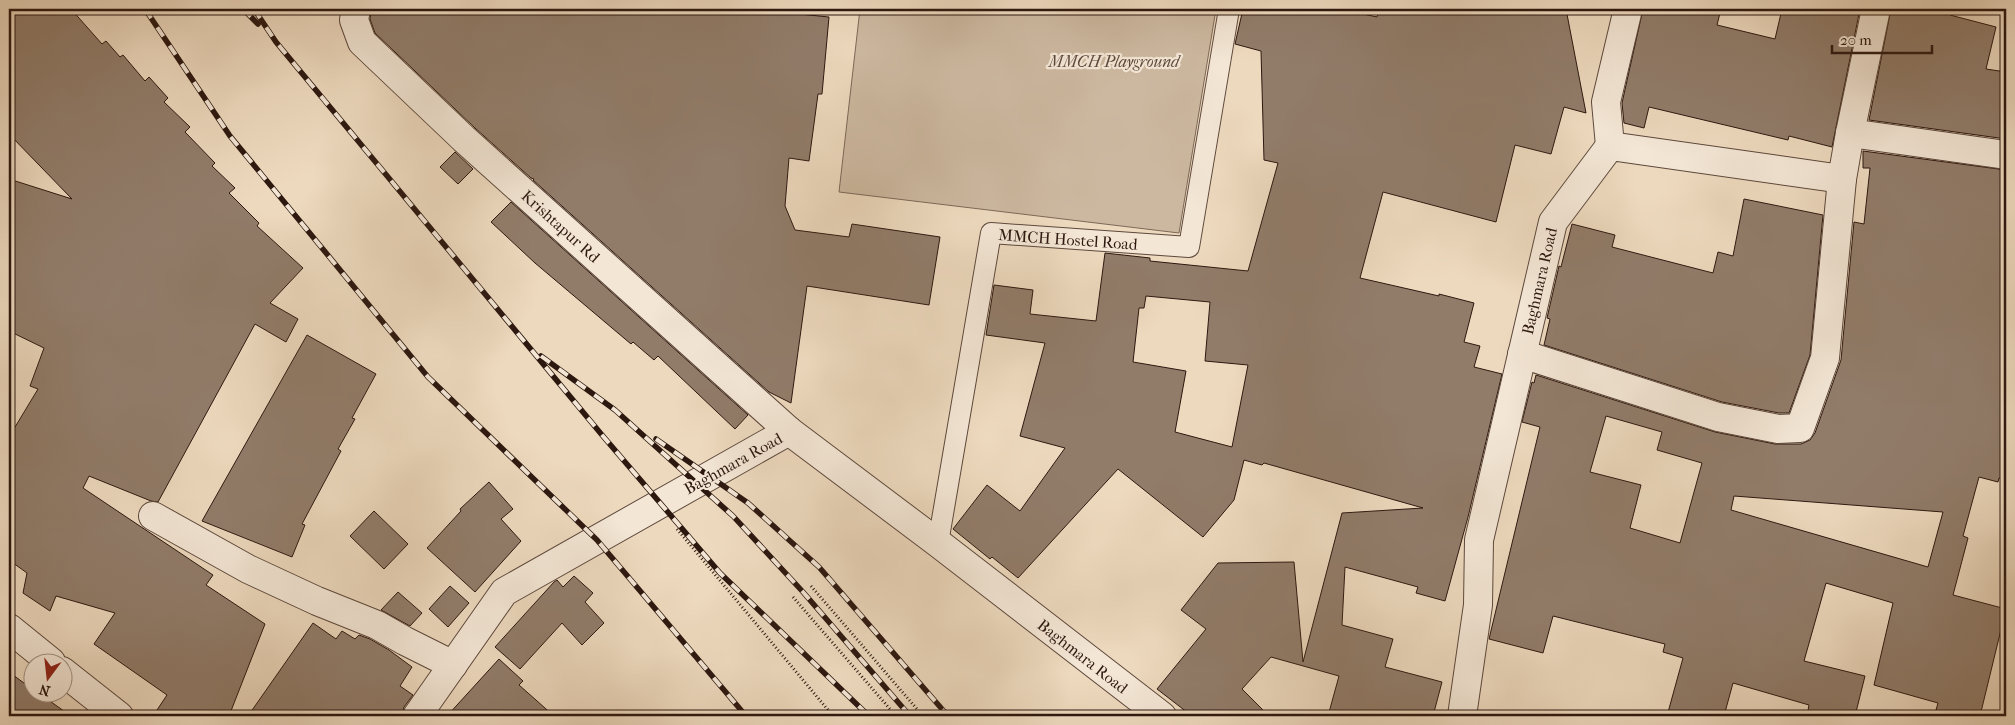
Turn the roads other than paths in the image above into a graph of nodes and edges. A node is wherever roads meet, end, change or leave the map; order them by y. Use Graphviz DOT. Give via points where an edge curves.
graph roads {
  1 [pos="356,9"];
  2 [pos="1229,9"];
  3 [pos="1628,9"];
  4 [pos="1876,9"];
  5 [pos="1850,132"];
  6 [pos="1610,146"];
  7 [pos="2006,155"];
  8 [pos="1842,179"];
  9 [pos="1522,354"];
  10 [pos="788,432"];
  11 [pos="153,516"];
  12 [pos="938,543"];
  13 [pos="9,628"];
  14 [pos="39,652"];
  15 [pos="453,665"];
  16 [pos="72,680"];
  17 [pos="118,716"];
  18 [pos="417,716"];
  19 [pos="1162,716"];
  20 [pos="1462,716"];
  1 -- 10 [label="street, Krishtapur Rd" via="354,20 362,42 464,139"];
  2 -- 12 [label="lane, MMCH Hostel Road" via="1189,247 991,233"];
  3 -- 6 [label="street" via="1606,102"];
  4 -- 5 [label="street"];
  5 -- 7 [label="street"];
  5 -- 8 [label="street"];
  6 -- 8 [label="street"];
  6 -- 9 [label="street, Baghmara Road" via="1553,222"];
  8 -- 9 [label="street" via="1825,358 1800,428 1778,429 1718,417"];
  9 -- 20 [label="street, Baghmara Road" via="1479,540 1478,605"];
  10 -- 12 [label="street, Baghmara Road"];
  10 -- 15 [label="street, Baghmara Road" via="504,592"];
  11 -- 15 [label="street" via="248,569 377,625"];
  12 -- 19 [label="street, Baghmara Road"];
  13 -- 14 [label="street"];
  15 -- 18 [label="street, Baghmara Road"];
  16 -- 17 [label="street"];
}
